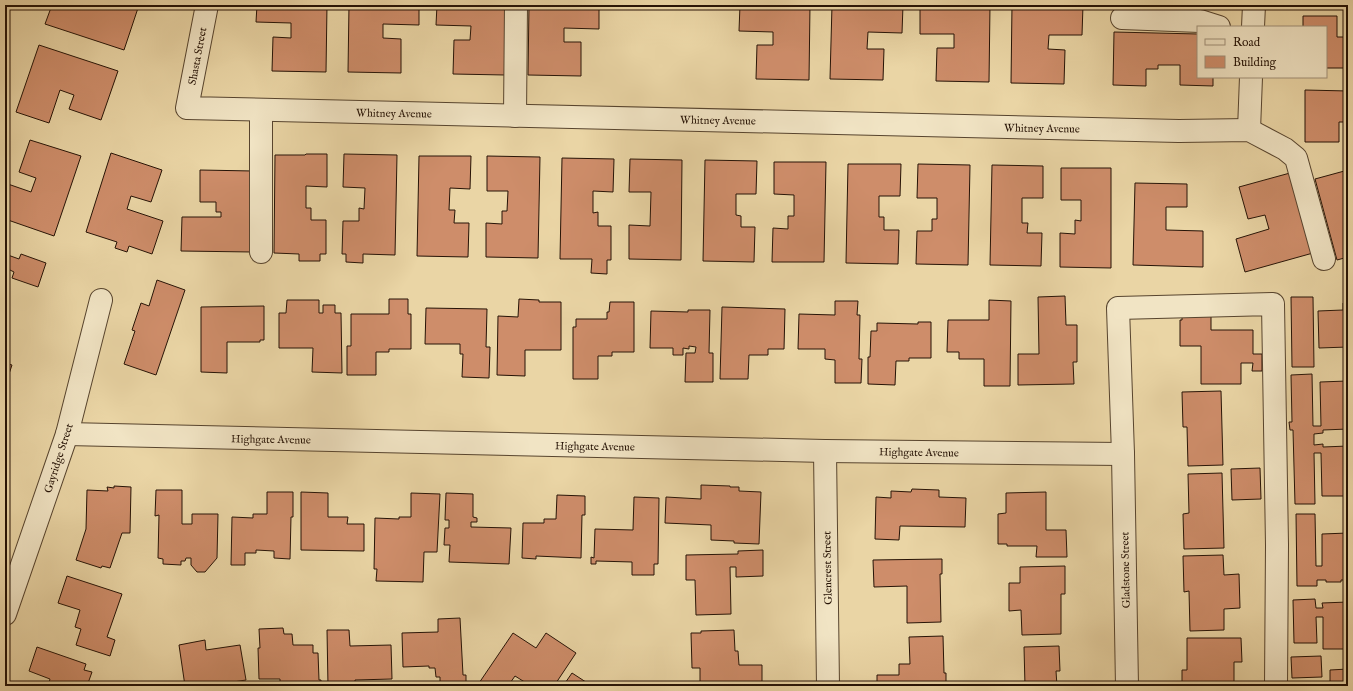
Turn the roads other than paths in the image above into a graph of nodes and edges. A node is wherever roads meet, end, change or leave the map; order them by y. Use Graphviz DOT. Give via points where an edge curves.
graph roads {
  1 [pos="207,5"];
  2 [pos="516,5"];
  3 [pos="1254,5"];
  4 [pos="1122,18"];
  5 [pos="1216,26"];
  6 [pos="1253,26"];
  7 [pos="1251,78"];
  8 [pos="187,108"];
  9 [pos="262,110"];
  10 [pos="514,116"];
  11 [pos="1249,130"];
  12 [pos="261,252"];
  13 [pos="1324,259"];
  14 [pos="101,300"];
  15 [pos="67,434"];
  16 [pos="825,450"];
  17 [pos="1123,454"];
  18 [pos="5,614"];
  19 [pos="828,686"];
  20 [pos="1127,686"];
  21 [pos="1276,686"];
  1 -- 8 [label="street, Shasta Street"];
  2 -- 10 [label="street"];
  3 -- 6 [label="street"];
  4 -- 5 [label="street" via="1200,21"];
  7 -- 11 [label="street"];
  8 -- 9 [label="street, Whitney Avenue"];
  9 -- 10 [label="street, Whitney Avenue"];
  9 -- 12 [label="street"];
  10 -- 11 [label="street, Whitney Avenue" via="1179,131"];
  11 -- 13 [label="street" via="1285,149 1296,158"];
  14 -- 15 [label="street, Gayridge Street"];
  15 -- 16 [label="street, Highgate Avenue"];
  15 -- 18 [label="street, Gayridge Street"];
  16 -- 17 [label="street, Highgate Avenue"];
  16 -- 19 [label="street, Glencrest Street"];
  17 -- 20 [label="street, Gladstone Street"];
  17 -- 21 [label="street, Gladstone Street" via="1118,308 1273,304 1277,545"];
}
